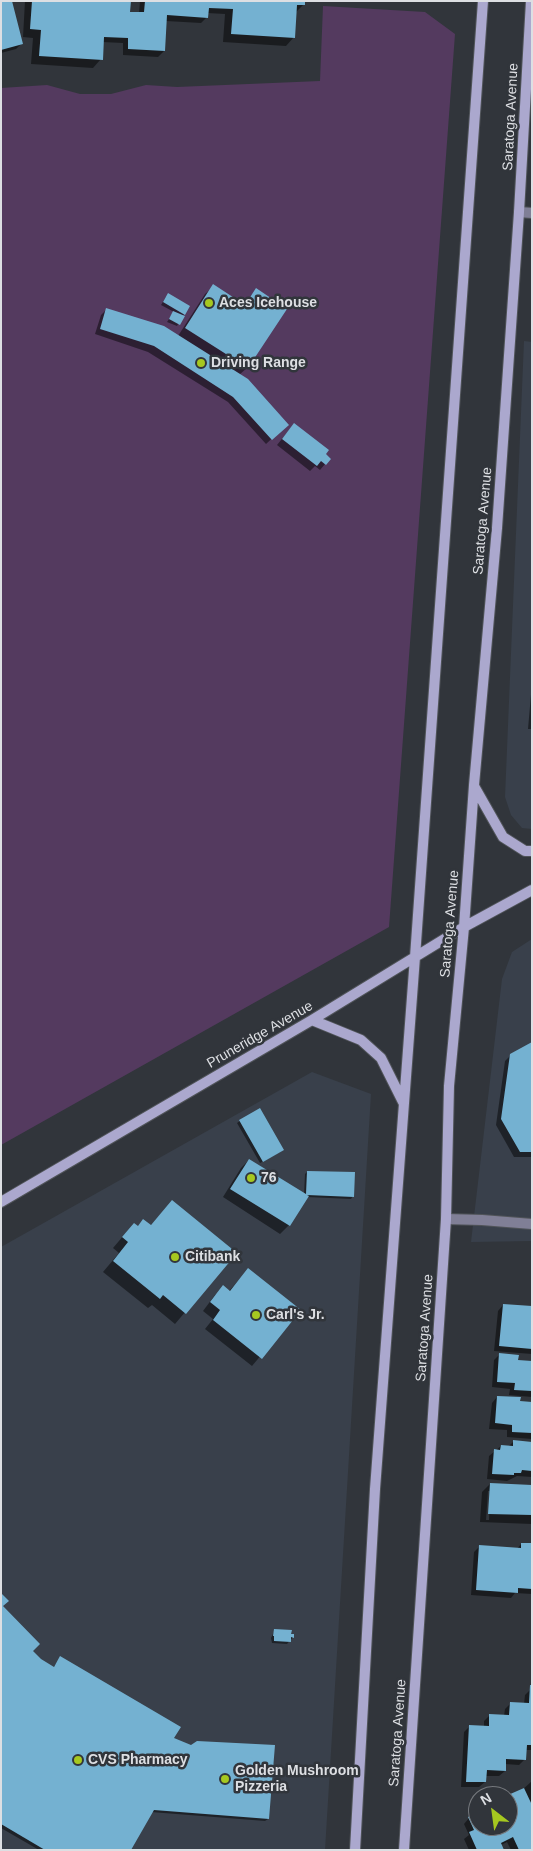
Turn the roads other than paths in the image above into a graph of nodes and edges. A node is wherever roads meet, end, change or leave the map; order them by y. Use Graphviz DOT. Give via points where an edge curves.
graph roads {
  1 [pos="483,1"];
  2 [pos="531,1"];
  3 [pos="519,212"];
  4 [pos="532,213"];
  5 [pos="474,786"];
  6 [pos="532,851"];
  7 [pos="532,890"];
  8 [pos="464,927"];
  9 [pos="416,957"];
  10 [pos="312,1020"];
  11 [pos="404,1103"];
  12 [pos="1,1202"];
  13 [pos="446,1219"];
  14 [pos="532,1224"];
  15 [pos="355,1850"];
  16 [pos="404,1850"];
  1 -- 9 [label="main road"];
  2 -- 3 [label="main road, Saratoga Avenue"];
  3 -- 4 [label="street"];
  3 -- 5 [label="main road, Saratoga Avenue" via="496,538"];
  5 -- 6 [label="main road" via="503,837 525,851"];
  5 -- 8 [label="main road, Saratoga Avenue"];
  7 -- 8 [label="main road, Pruneridge Avenue"];
  8 -- 9 [label="main road, Pruneridge Avenue"];
  8 -- 13 [label="main road, Saratoga Avenue" via="449,1086"];
  9 -- 10 [label="main road, Pruneridge Avenue"];
  9 -- 11 [label="main road"];
  10 -- 11 [label="main road" via="362,1040 381,1058"];
  10 -- 12 [label="main road, Pruneridge Avenue"];
  11 -- 15 [label="main road" via="375,1489"];
  13 -- 14 [label="street"];
  13 -- 16 [label="main road, Saratoga Avenue"];
}
